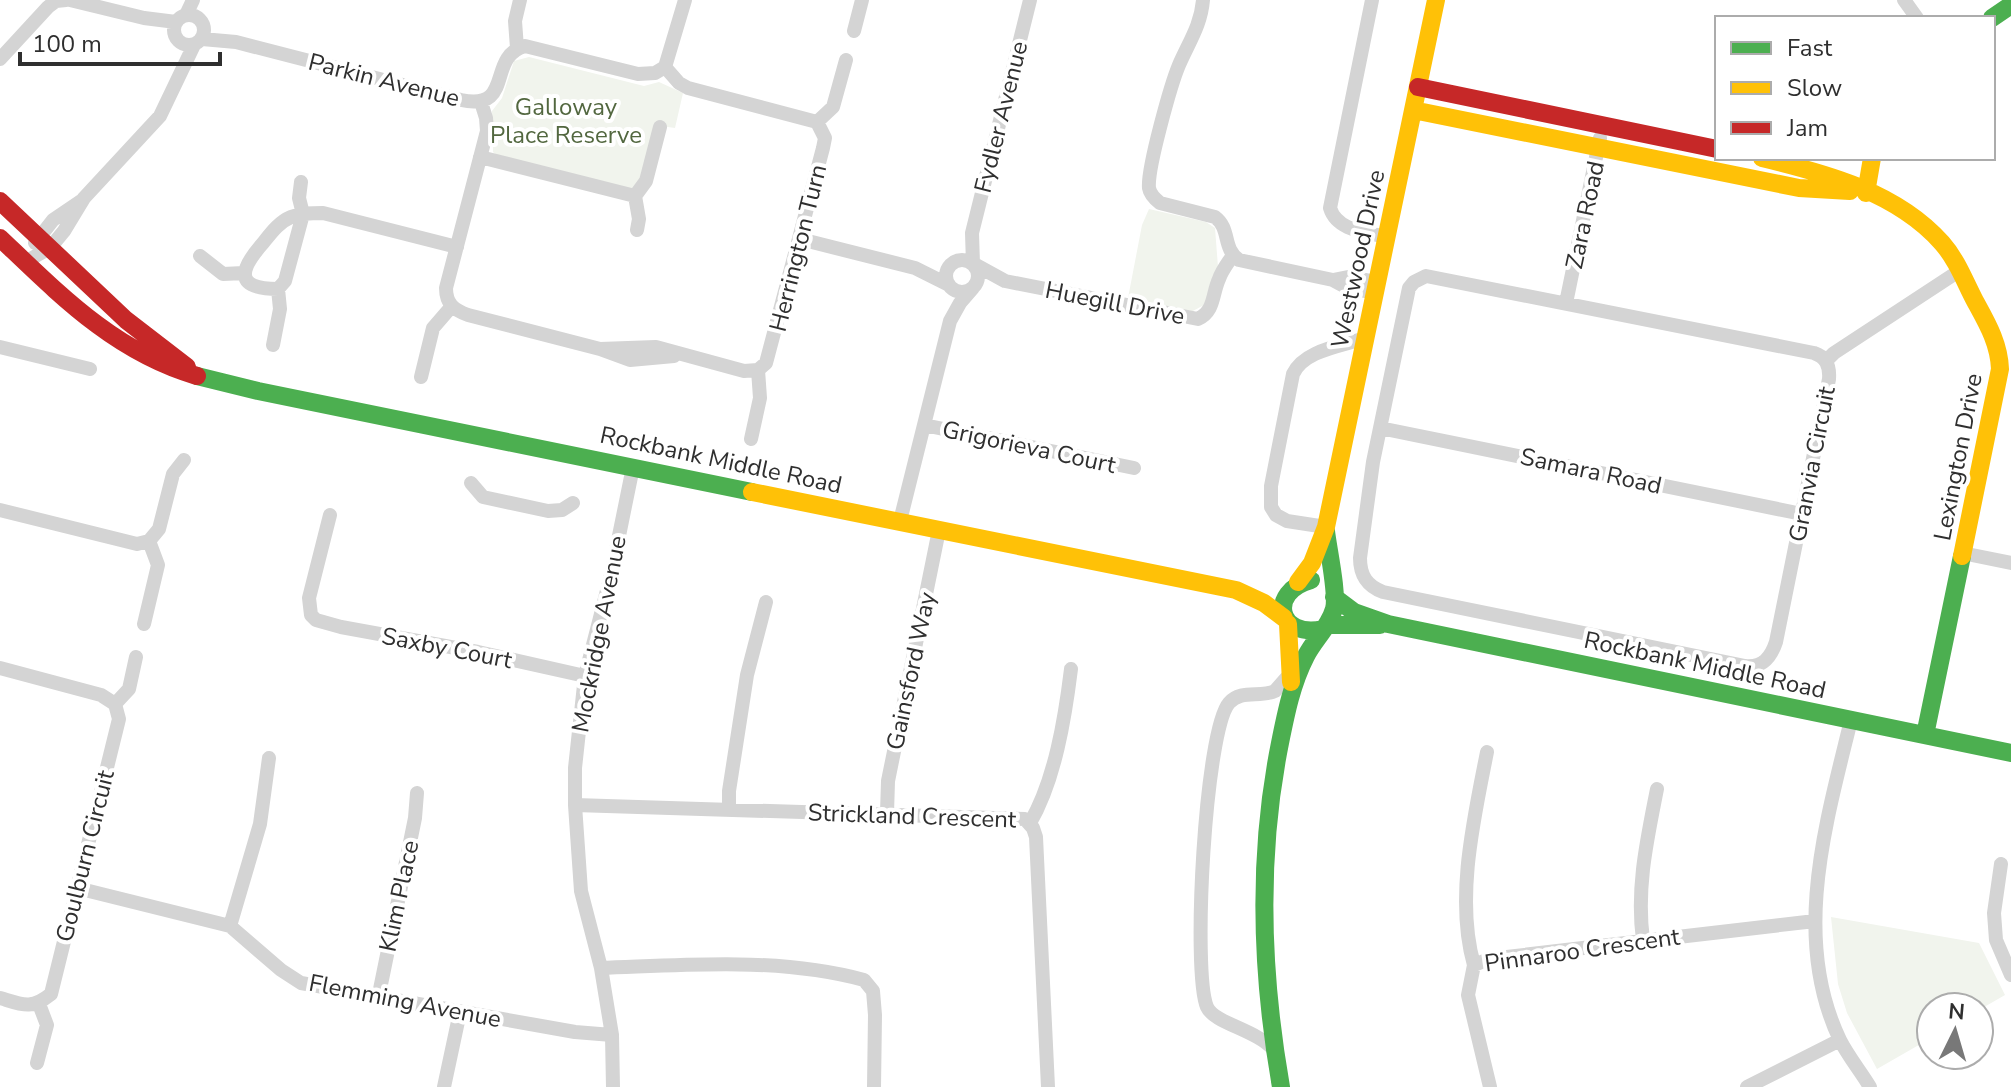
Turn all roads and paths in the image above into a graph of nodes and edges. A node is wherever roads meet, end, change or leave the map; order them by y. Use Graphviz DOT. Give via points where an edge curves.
graph roads {
  1 [pos="68,0"];
  2 [pos="195,0"];
  3 [pos="520,0"];
  4 [pos="685,0"];
  5 [pos="862,0"];
  6 [pos="1030,0"];
  7 [pos="1203,0"];
  8 [pos="1372,0"];
  9 [pos="1436,0"];
  10 [pos="189,30"];
  11 [pos="854,31"];
  12 [pos="517,48"];
  13 [pos="0,59"];
  14 [pos="846,60"];
  15 [pos="665,67"];
  16 [pos="1418,87"];
  17 [pos="481,102"];
  18 [pos="1413,110"];
  19 [pos="817,122"];
  20 [pos="1603,126"];
  21 [pos="660,127"];
  22 [pos="1598,147"];
  23 [pos="1715,149"];
  24 [pos="480,157"];
  25 [pos="1770,160"];
  26 [pos="1872,160"];
  27 [pos="301,182"];
  28 [pos="1866,193"];
  29 [pos="635,196"];
  30 [pos="0,201"];
  31 [pos="303,214"];
  32 [pos="637,230"];
  33 [pos="972,233"];
  34 [pos="1387,237"];
  35 [pos="0,238"];
  36 [pos="800,239"];
  37 [pos="45,242"];
  38 [pos="457,247"];
  39 [pos="1233,255"];
  40 [pos="200,256"];
  41 [pos="25,262"];
  42 [pos="950,264"];
  43 [pos="974,264"];
  44 [pos="915,268"];
  45 [pos="1959,271"];
  46 [pos="244,273"];
  47 [pos="1005,281"];
  48 [pos="948,285"];
  49 [pos="973,287"];
  50 [pos="1375,288"];
  51 [pos="278,289"];
  52 [pos="1566,303"];
  53 [pos="452,306"];
  54 [pos="950,321"];
  55 [pos="1365,338"];
  56 [pos="273,345"];
  57 [pos="0,347"];
  58 [pos="1826,361"];
  59 [pos="90,369"];
  60 [pos="758,370"];
  61 [pos="197,374"];
  62 [pos="421,377"];
  63 [pos="924,425"];
  64 [pos="1380,428"];
  65 [pos="751,439"];
  66 [pos="184,460"];
  67 [pos="633,467"];
  68 [pos="1134,468"];
  69 [pos="471,483"];
  70 [pos="573,503"];
  71 [pos="0,510"];
  72 [pos="1802,514"];
  73 [pos="330,515"];
  74 [pos="900,521"];
  75 [pos="1326,527"];
  76 [pos="939,530"];
  77 [pos="149,541"];
  78 [pos="1962,553"];
  79 [pos="2011,563"];
  80 [pos="1295,584"];
  81 [pos="1236,590"];
  82 [pos="1333,594"];
  83 [pos="766,602"];
  84 [pos="1286,621"];
  85 [pos="144,624"];
  86 [pos="1388,624"];
  87 [pos="1325,627"];
  88 [pos="136,657"];
  89 [pos="1071,669"];
  90 [pos="3,671"];
  91 [pos="1290,674"];
  92 [pos="585,676"];
  93 [pos="1291,694"];
  94 [pos="115,704"];
  95 [pos="1851,720"];
  96 [pos="1925,735"];
  97 [pos="1487,752"];
  98 [pos="2011,753"];
  99 [pos="269,758"];
  100 [pos="1657,789"];
  101 [pos="417,793"];
  102 [pos="575,805"];
  103 [pos="729,810"];
  104 [pos="887,813"];
  105 [pos="1030,823"];
  106 [pos="2001,864"];
  107 [pos="77,888"];
  108 [pos="1815,921"];
  109 [pos="230,926"];
  110 [pos="1643,940"];
  111 [pos="1474,965"];
  112 [pos="601,968"];
  113 [pos="2011,975"];
  114 [pos="0,998"];
  115 [pos="378,999"];
  116 [pos="39,1004"];
  117 [pos="460,1012"];
  118 [pos="612,1035"];
  119 [pos="1840,1040"];
  120 [pos="1274,1049"];
  121 [pos="37,1063"];
  122 [pos="444,1087"];
  123 [pos="613,1087"];
  124 [pos="874,1087"];
  125 [pos="1048,1087"];
  126 [pos="1281,1087"];
  127 [pos="1490,1087"];
  128 [pos="1747,1087"];
  129 [pos="1870,1087"];
  1 -- 10 [label="street"];
  1 -- 13 [label="street" via="48,7"];
  2 -- 10 [label="street"];
  3 -- 12 [label="street"];
  4 -- 15 [label="street"];
  5 -- 11 [label="street"];
  6 -- 33 [label="street, Fydler Avenue"];
  7 -- 39 [label="street" via="1198,28 1166,105 1149,188 1160,203 1221,221"];
  8 -- 34 [label="street" via="1330,208 1340,224"];
  9 -- 16 [label="street, Westwood Drive"];
  10 -- 17 [label="street, Parkin Avenue"];
  10 -- 37 [label="street" via="160,116 84,198 53,220"];
  12 -- 15 [label="street" via="531,46 638,74"];
  12 -- 17 [label="street, Parkin Avenue" via="504,63 494,94"];
  14 -- 19 [label="street" via="833,107"];
  15 -- 19 [label="street" via="688,88"];
  16 -- 18 [label="street, Westwood Drive"];
  16 -- 20 [label="street"];
  17 -- 24 [label="street" via="487,131"];
  18 -- 22 [label="street, Lexington Drive"];
  18 -- 34 [label="street, Westwood Drive"];
  19 -- 36 [label="street, Herrington Turn" via="825,138"];
  20 -- 22 [label="street, Zara Road"];
  20 -- 23 [label="street"];
  21 -- 29 [label="street" via="646,181"];
  22 -- 28 [label="street, Lexington Drive" via="1799,188"];
  22 -- 52 [label="street, Zara Road"];
  24 -- 29 [label="street"];
  24 -- 38 [label="street"];
  25 -- 28 [label="street, Lexington Drive" via="1815,171"];
  26 -- 28 [label="street"];
  27 -- 31 [label="street"];
  28 -- 45 [label="street, Lexington Drive" via="1920,223 1943,244"];
  29 -- 32 [label="street"];
  30 -- 37 [label="street, Rockbank Middle Road"];
  31 -- 38 [label="street" via="323,213"];
  31 -- 46 [label="street" via="279,224"];
  31 -- 51 [label="street" via="285,281"];
  33 -- 42 [label="street, Fydler Avenue"];
  33 -- 43 [label="street, Fydler Avenue"];
  34 -- 50 [label="street, Westwood Drive"];
  35 -- 41 [label="street, Rockbank Middle Road"];
  36 -- 44 [label="street"];
  36 -- 60 [label="street, Herrington Turn" via="770,355"];
  37 -- 41 [label="street"];
  37 -- 61 [label="street, Rockbank Middle Road" via="126,320"];
  38 -- 53 [label="street" via="446,288"];
  39 -- 47 [label="street, Huegill Drive" via="1218,280 1211,308 1198,319"];
  39 -- 50 [label="street" via="1346,287"];
  40 -- 46 [label="street" via="223,274"];
  41 -- 61 [label="street, Rockbank Middle Road" via="81,315 126,347"];
  42 -- 43 [label="street" via="960,259"];
  42 -- 44 [label="street"];
  42 -- 48 [label="street" via="945,274"];
  43 -- 47 [label="street, Huegill Drive"];
  43 -- 49 [label="street" via="978,273"];
  44 -- 48 [label="street"];
  45 -- 58 [label="street"];
  45 -- 78 [label="street, Lexington Drive" via="2001,355"];
  46 -- 51 [label="street" via="249,282"];
  47 -- 49 [label="street, Huegill Drive"];
  48 -- 49 [label="street" via="963,292"];
  48 -- 54 [label="street"];
  49 -- 54 [label="street"];
  50 -- 55 [label="street, Westwood Drive"];
  51 -- 56 [label="street"];
  52 -- 58 [label="street, Granvia Circuit" via="1814,353"];
  52 -- 64 [label="street, Granvia Circuit" via="1436,276 1419,278 1409,288"];
  53 -- 60 [label="street" via="630,360 682,356"];
  53 -- 62 [label="street" via="433,328"];
  54 -- 63 [label="street"];
  55 -- 75 [label="street, Westwood Drive"];
  55 -- 75 [label="street" via="1298,364 1288,402 1271,507 1287,521"];
  57 -- 59 [label="street" via="61,355"];
  58 -- 72 [label="street, Granvia Circuit" via="1829,379"];
  60 -- 65 [label="street, Herrington Turn" via="760,398"];
  61 -- 67 [label="street, Rockbank Middle Road"];
  63 -- 68 [label="street, Grigorieva Court"];
  63 -- 74 [label="street"];
  64 -- 72 [label="street, Samara Road"];
  64 -- 72 [label="street, Granvia Circuit" via="1360,558 1363,577 1376,589 1745,666 1761,664 1772,652"];
  66 -- 77 [label="street" via="173,474 159,529"];
  67 -- 74 [label="street, Rockbank Middle Road"];
  67 -- 92 [label="street, Mockridge Avenue"];
  69 -- 70 [label="street" via="483,497 535,508 557,511"];
  71 -- 77 [label="street" via="137,544"];
  73 -- 92 [label="street, Saxby Court" via="309,598 316,620"];
  74 -- 76 [label="street, Rockbank Middle Road"];
  75 -- 80 [label="street, Westwood Drive" via="1312,563"];
  75 -- 82 [label="street, Westwood Drive"];
  76 -- 81 [label="street, Rockbank Middle Road"];
  76 -- 104 [label="street, Gainsford Way" via="888,781"];
  77 -- 85 [label="street" via="158,565"];
  78 -- 79 [label="street"];
  78 -- 96 [label="street, Lexington Drive"];
  80 -- 81 [label="street, Rockbank Middle Road"];
  80 -- 82 [label="street" via="1318,581"];
  80 -- 84 [label="street" via="1283,600"];
  81 -- 84 [label="street, Rockbank Middle Road"];
  82 -- 86 [label="street, Rockbank Middle Road" via="1354,612"];
  82 -- 87 [label="street" via="1334,614"];
  83 -- 103 [label="street" via="747,675"];
  84 -- 87 [label="street" via="1309,632"];
  84 -- 91 [label="street"];
  86 -- 87 [label="street, Rockbank Middle Road"];
  86 -- 95 [label="street, Rockbank Middle Road"];
  87 -- 93 [label="street" via="1309,649"];
  88 -- 94 [label="street, Goulburn Circuit" via="129,689"];
  89 -- 105 [label="street" via="1061,730"];
  90 -- 94 [label="street" via="101,695"];
  91 -- 93 [label="street"];
  91 -- 120 [label="street" via="1275,691 1240,696 1226,709 1207,804 1201,892 1207,1007 1218,1019 1257,1034"];
  92 -- 102 [label="street, Mockridge Avenue"];
  93 -- 120 [label="street" via="1263,878 1264,972"];
  94 -- 107 [label="street, Goulburn Circuit" via="118,725"];
  95 -- 96 [label="street, Rockbank Middle Road"];
  95 -- 108 [label="street" via="1826,823"];
  96 -- 98 [label="street, Rockbank Middle Road"];
  97 -- 111 [label="street" via="1467,889 1466,931"];
  99 -- 109 [label="street" via="260,824"];
  100 -- 110 [label="street" via="1643,861"];
  101 -- 115 [label="street, Klim Place"];
  102 -- 103 [label="street, Strickland Crescent"];
  102 -- 112 [label="street, Mockridge Avenue" via="581,891"];
  103 -- 104 [label="street, Strickland Crescent"];
  104 -- 105 [label="street, Strickland Crescent" via="1019,817"];
  105 -- 125 [label="street, Strickland Crescent" via="1036,837"];
  106 -- 113 [label="street" via="1996,940"];
  107 -- 109 [label="street, Flemming Avenue"];
  107 -- 116 [label="street, Goulburn Circuit" via="51,994"];
  108 -- 110 [label="street, Pinnaroo Crescent"];
  108 -- 119 [label="street" via="1821,982"];
  109 -- 115 [label="street, Flemming Avenue" via="301,983"];
  110 -- 111 [label="street, Pinnaroo Crescent"];
  111 -- 127 [label="street, Pinnaroo Crescent" via="1468,995"];
  112 -- 118 [label="street, Mockridge Avenue"];
  112 -- 124 [label="street" via="736,964 864,980 873,991"];
  114 -- 116 [label="street"];
  115 -- 117 [label="street, Flemming Avenue"];
  116 -- 121 [label="street" via="47,1025"];
  117 -- 118 [label="street, Flemming Avenue"];
  117 -- 122 [label="street"];
  118 -- 123 [label="street, Mockridge Avenue"];
  119 -- 128 [label="street"];
  119 -- 129 [label="street"];
  120 -- 126 [label="street"];
}
